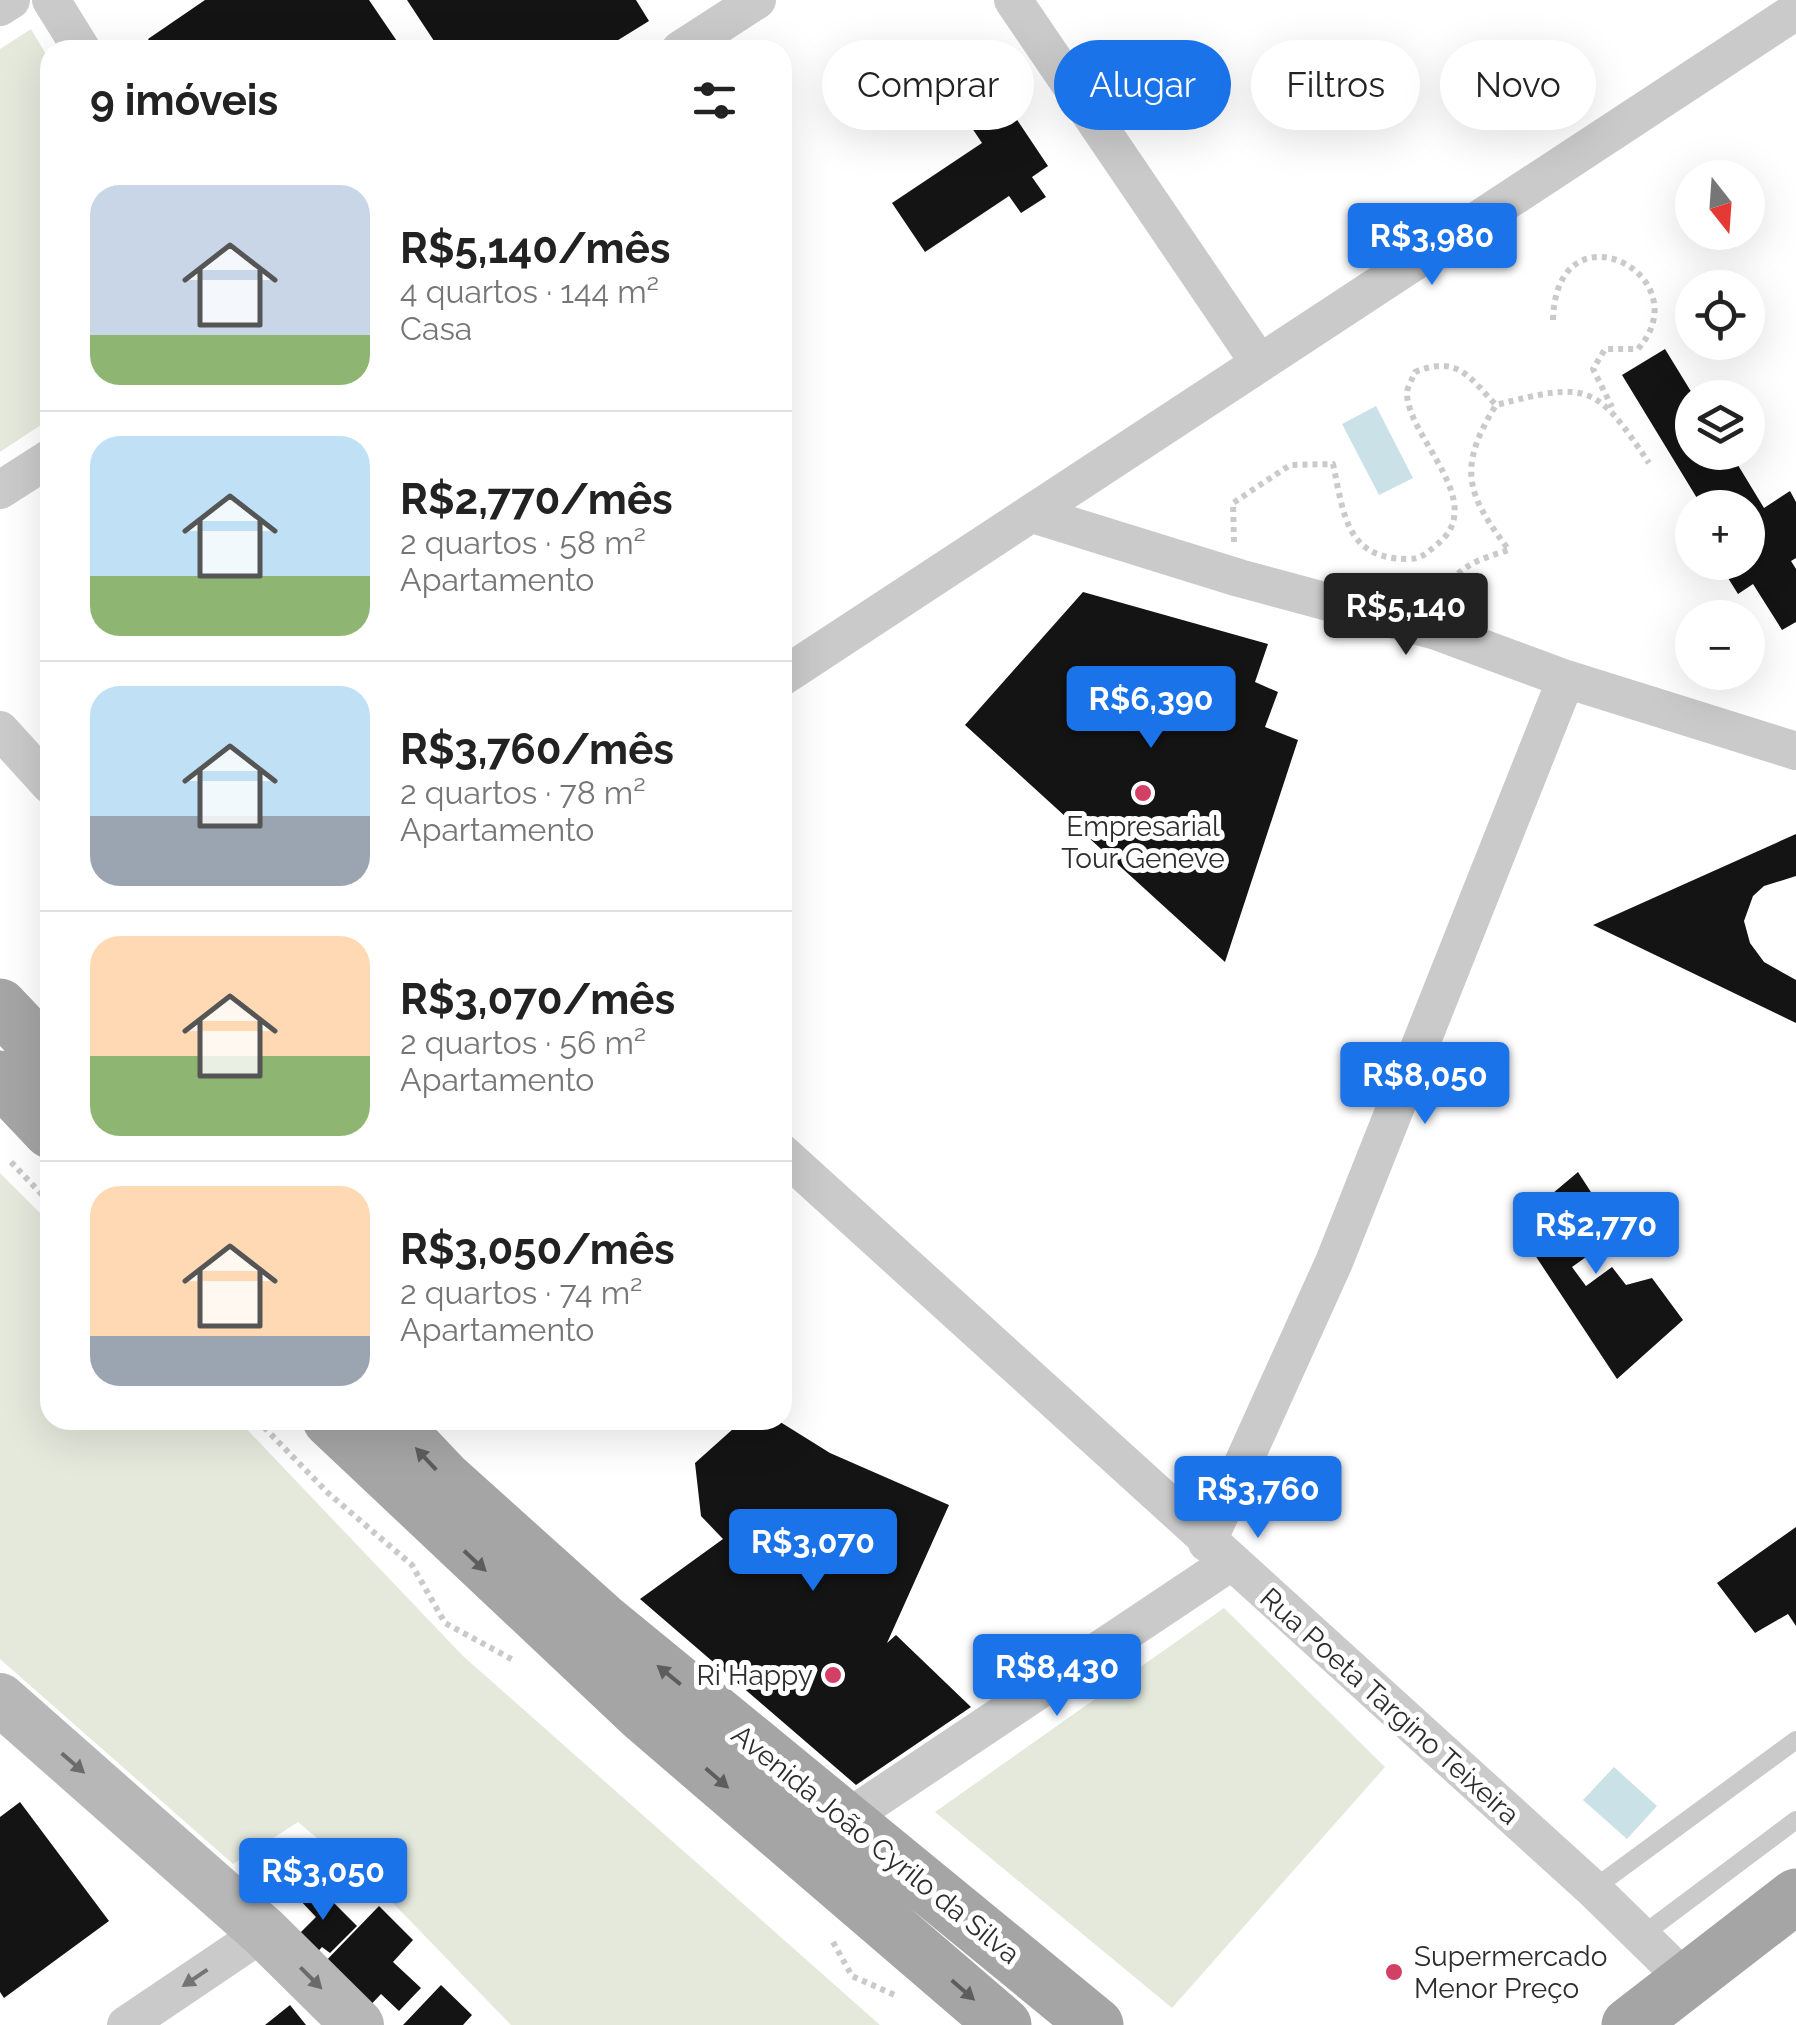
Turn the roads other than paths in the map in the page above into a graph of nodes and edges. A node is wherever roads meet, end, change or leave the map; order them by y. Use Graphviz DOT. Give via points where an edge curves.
graph roads {
  1 [pos="11,0"];
  2 [pos="51,0"];
  3 [pos="1013,0"];
  4 [pos="750,2"];
  5 [pos="0,7"];
  6 [pos="1796,10"];
  7 [pos="76,40"];
  8 [pos="695,40"];
  9 [pos="1258,361"];
  10 [pos="40,464"];
  11 [pos="0,490"];
  12 [pos="1034,514"];
  13 [pos="792,671"];
  14 [pos="1566,678"];
  15 [pos="0,730"];
  16 [pos="1796,750"];
  17 [pos="40,774"];
  18 [pos="0,1006"];
  19 [pos="40,1048"];
  20 [pos="0,1078"];
  21 [pos="40,1120"];
  22 [pos="792,1161"];
  23 [pos="340,1430"];
  24 [pos="398,1430"];
  25 [pos="1219,1552"];
  26 [pos="0,1699"];
  27 [pos="1796,1740"];
  28 [pos="846,1818"];
  29 [pos="1796,1820"];
  30 [pos="1593,1888"];
  31 [pos="1796,1896"];
  32 [pos="264,1932"];
  33 [pos="1641,1936"];
  34 [pos="1685,1979"];
  35 [pos="126,2025"];
  36 [pos="358,2025"];
  37 [pos="1004,2025"];
  38 [pos="1096,2025"];
  39 [pos="1628,2025"];
  1 -- 5 [label="street"];
  2 -- 7 [label="street"];
  3 -- 9 [label="street"];
  4 -- 8 [label="street"];
  6 -- 9 [label="street"];
  9 -- 12 [label="street"];
  10 -- 11 [label="street"];
  12 -- 13 [label="street"];
  12 -- 14 [label="street" via="1436,631"];
  14 -- 16 [label="street"];
  14 -- 25 [label="street"];
  15 -- 17 [label="street"];
  18 -- 19 [label="main road"];
  20 -- 21 [label="main road"];
  22 -- 25 [label="street, Rua Poeta Targino Teixeira"];
  23 -- 37 [label="main road, Avenida João Cyrilo da Silva, one-way" via="644,1716"];
  28 -- 24 [label="main road, Avenida João Cyrilo da Silva, one-way" via="602,1620"];
  25 -- 28 [label="street"];
  25 -- 30 [label="street, Rua Poeta Targino Teixeira"];
  26 -- 32 [label="main road, one-way"];
  27 -- 30 [label="lane"];
  28 -- 38 [label="main road, Avenida João Cyrilo da Silva"];
  29 -- 33 [label="lane"];
  30 -- 33 [label="street, Rua Poeta Targino Teixeira"];
  31 -- 34 [label="main road"];
  32 -- 35 [label="street, one-way"];
  32 -- 36 [label="main road, one-way"];
  33 -- 34 [label="street, Rua Poeta Targino Teixeira"];
  34 -- 39 [label="main road"];
}
